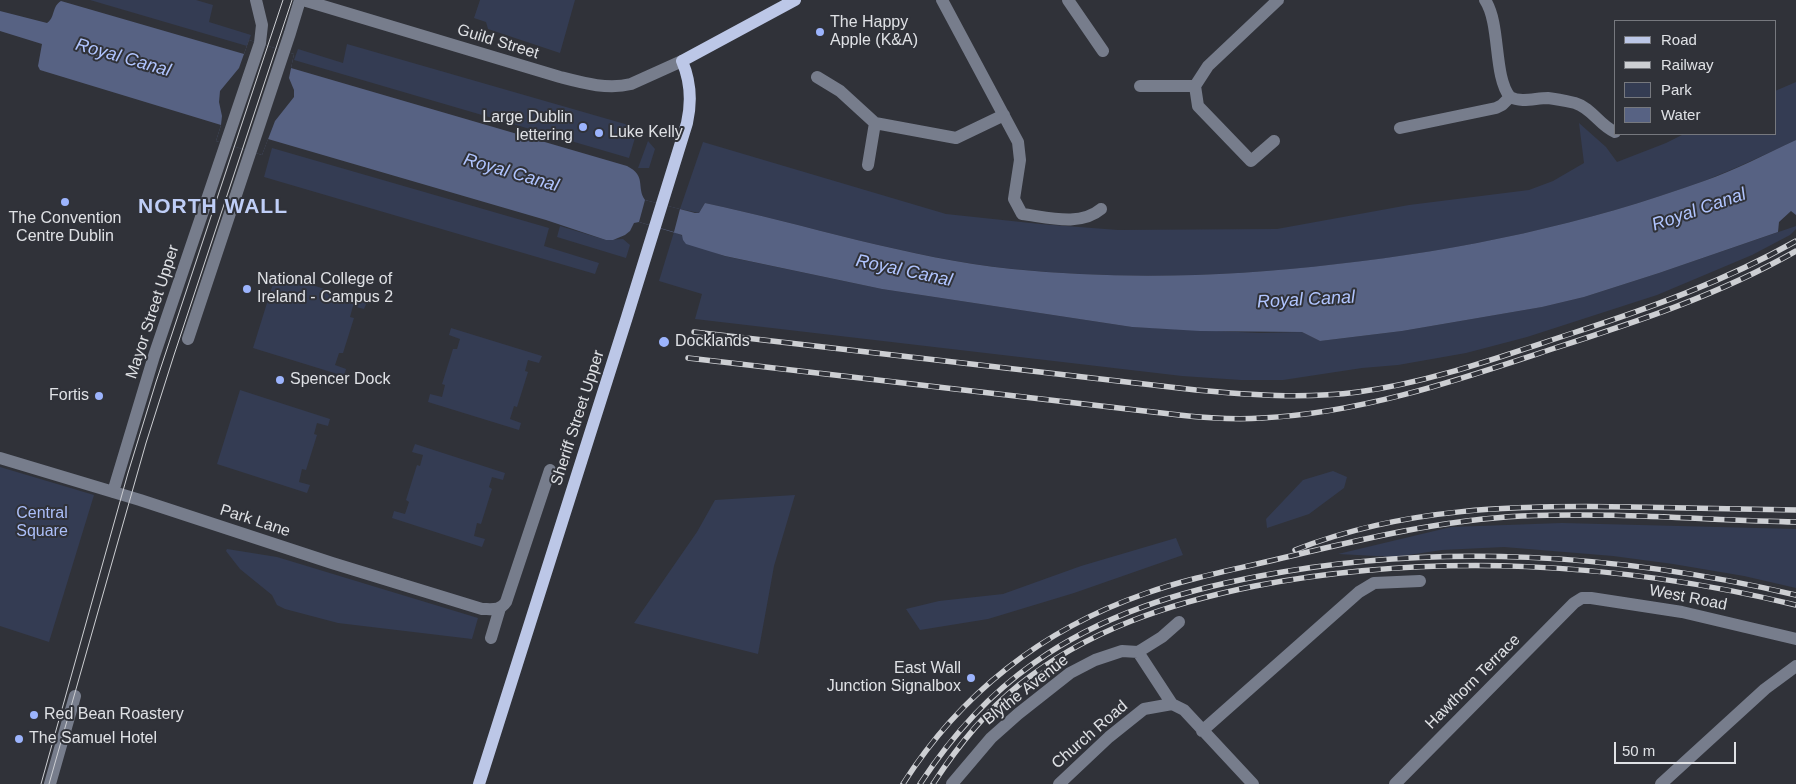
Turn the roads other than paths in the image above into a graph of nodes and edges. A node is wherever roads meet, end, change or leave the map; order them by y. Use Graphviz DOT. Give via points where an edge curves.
graph roads {
  1 [pos="256,0"];
  2 [pos="300,0"];
  3 [pos="303,0"];
  4 [pos="796,0"];
  5 [pos="942,0"];
  6 [pos="1068,0"];
  7 [pos="1278,0"];
  8 [pos="1485,0"];
  9 [pos="1103,52"];
  10 [pos="682,61"];
  11 [pos="818,77"];
  12 [pos="1140,86"];
  13 [pos="1195,86"];
  14 [pos="1510,97"];
  15 [pos="1004,115"];
  16 [pos="876,124"];
  17 [pos="1400,128"];
  18 [pos="1614,132"];
  19 [pos="1274,141"];
  20 [pos="868,165"];
  21 [pos="1101,209"];
  22 [pos="188,339"];
  23 [pos="0,458"];
  24 [pos="550,470"];
  25 [pos="114,492"];
  26 [pos="1420,581"];
  27 [pos="1574,603"];
  28 [pos="500,608"];
  29 [pos="1179,622"];
  30 [pos="491,638"];
  31 [pos="1796,639"];
  32 [pos="1138,652"];
  33 [pos="1796,666"];
  34 [pos="75,696"];
  35 [pos="1172,704"];
  36 [pos="1202,731"];
  37 [pos="50,784"];
  38 [pos="478,784"];
  39 [pos="952,784"];
  40 [pos="1058,784"];
  41 [pos="1253,784"];
  42 [pos="1395,784"];
  43 [pos="1661,784"];
  1 -- 25 [label="street, Mayor Street Upper" via="262,25 260,43 154,356"];
  2 -- 22 [label="street"];
  3 -- 10 [label="street, Guild Street" via="591,85 623,87"];
  4 -- 10 [label="main road"];
  5 -- 15 [label="street"];
  6 -- 9 [label="street"];
  7 -- 13 [label="street" via="1208,66"];
  8 -- 14 [label="street" via="1504,86"];
  10 -- 38 [label="main road, Sheriff Street Upper" via="690,82 687,123"];
  11 -- 16 [label="street" via="840,91"];
  12 -- 13 [label="street"];
  13 -- 19 [label="street" via="1198,106 1251,161"];
  14 -- 17 [label="street" via="1496,108"];
  14 -- 18 [label="street" via="1522,100 1548,98 1577,104 1587,108"];
  15 -- 16 [label="street" via="956,138"];
  15 -- 21 [label="street" via="1018,142 1020,160 1014,199 1022,214 1074,220 1094,216"];
  16 -- 20 [label="street"];
  23 -- 25 [label="street, Park Lane"];
  24 -- 28 [label="street" via="506,602"];
  25 -- 28 [label="street, Park Lane" via="482,609"];
  26 -- 36 [label="street" via="1374,583 1359,592"];
  27 -- 31 [label="street, West Road" via="1582,598 1591,598 1682,612"];
  27 -- 42 [label="street, Hawthorn Terrace"];
  28 -- 30 [label="street"];
  29 -- 32 [label="street"];
  32 -- 35 [label="street"];
  32 -- 39 [label="street, Blythe Avenue" via="1122,651 1070,673 991,738"];
  33 -- 43 [label="street" via="1764,689"];
  34 -- 37 [label="street"];
  35 -- 36 [label="street" via="1184,710"];
  35 -- 40 [label="street, Church Road" via="1144,709"];
  36 -- 41 [label="street"];
}
